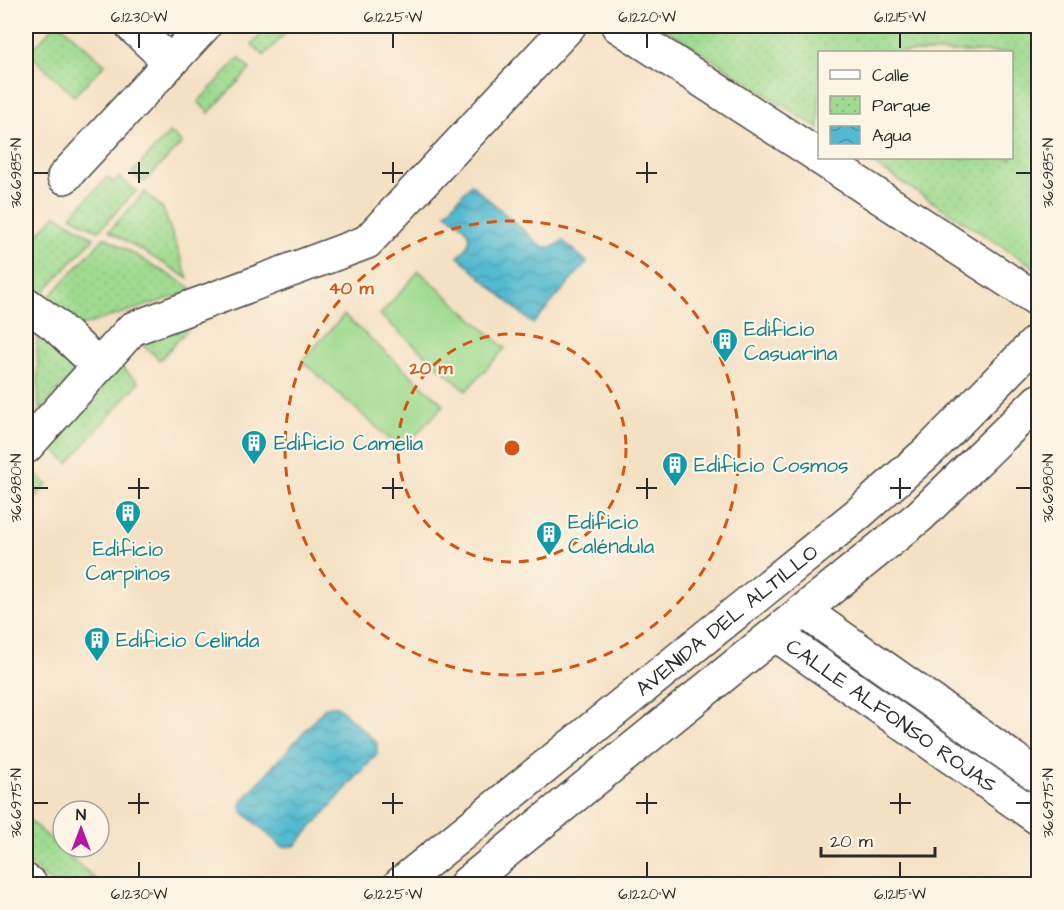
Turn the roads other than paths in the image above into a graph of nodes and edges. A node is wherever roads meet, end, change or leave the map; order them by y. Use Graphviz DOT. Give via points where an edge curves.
graph roads {
  1 [pos="132,26"];
  2 [pos="204,26"];
  3 [pos="569,26"];
  4 [pos="618,26"];
  5 [pos="170,62"];
  6 [pos="818,156"];
  7 [pos="823,159"];
  8 [pos="64,177"];
  9 [pos="1038,300"];
  10 [pos="26,304"];
  11 [pos="1038,340"];
  12 [pos="99,366"];
  13 [pos="1038,401"];
  14 [pos="26,447"];
  15 [pos="804,611"];
  16 [pos="775,634"];
  17 [pos="1038,776"];
  18 [pos="1038,818"];
  19 [pos="26,880"];
  20 [pos="30,885"];
  21 [pos="400,885"];
  22 [pos="466,885"];
  1 -- 5 [label="street"];
  2 -- 5 [label="street"];
  3 -- 12 [label="street" via="367,242 132,328"];
  4 -- 6 [label="street"];
  5 -- 8 [label="street"];
  7 -- 9 [label="street"];
  10 -- 12 [label="street"];
  11 -- 21 [label="street, AVENIDA DEL ALTILLO" via="931,449 858,514"];
  12 -- 14 [label="street"];
  13 -- 15 [label="street, AVENIDA DEL ALTILLO" via="920,516"];
  15 -- 16 [label="street, AVENIDA DEL ALTILLO"];
  15 -- 17 [label="street, CALLE ALFONSO ROJAS"];
  16 -- 18 [label="street, CALLE ALFONSO ROJAS"];
  16 -- 22 [label="street, AVENIDA DEL ALTILLO"];
  19 -- 20 [label="street"];
}
